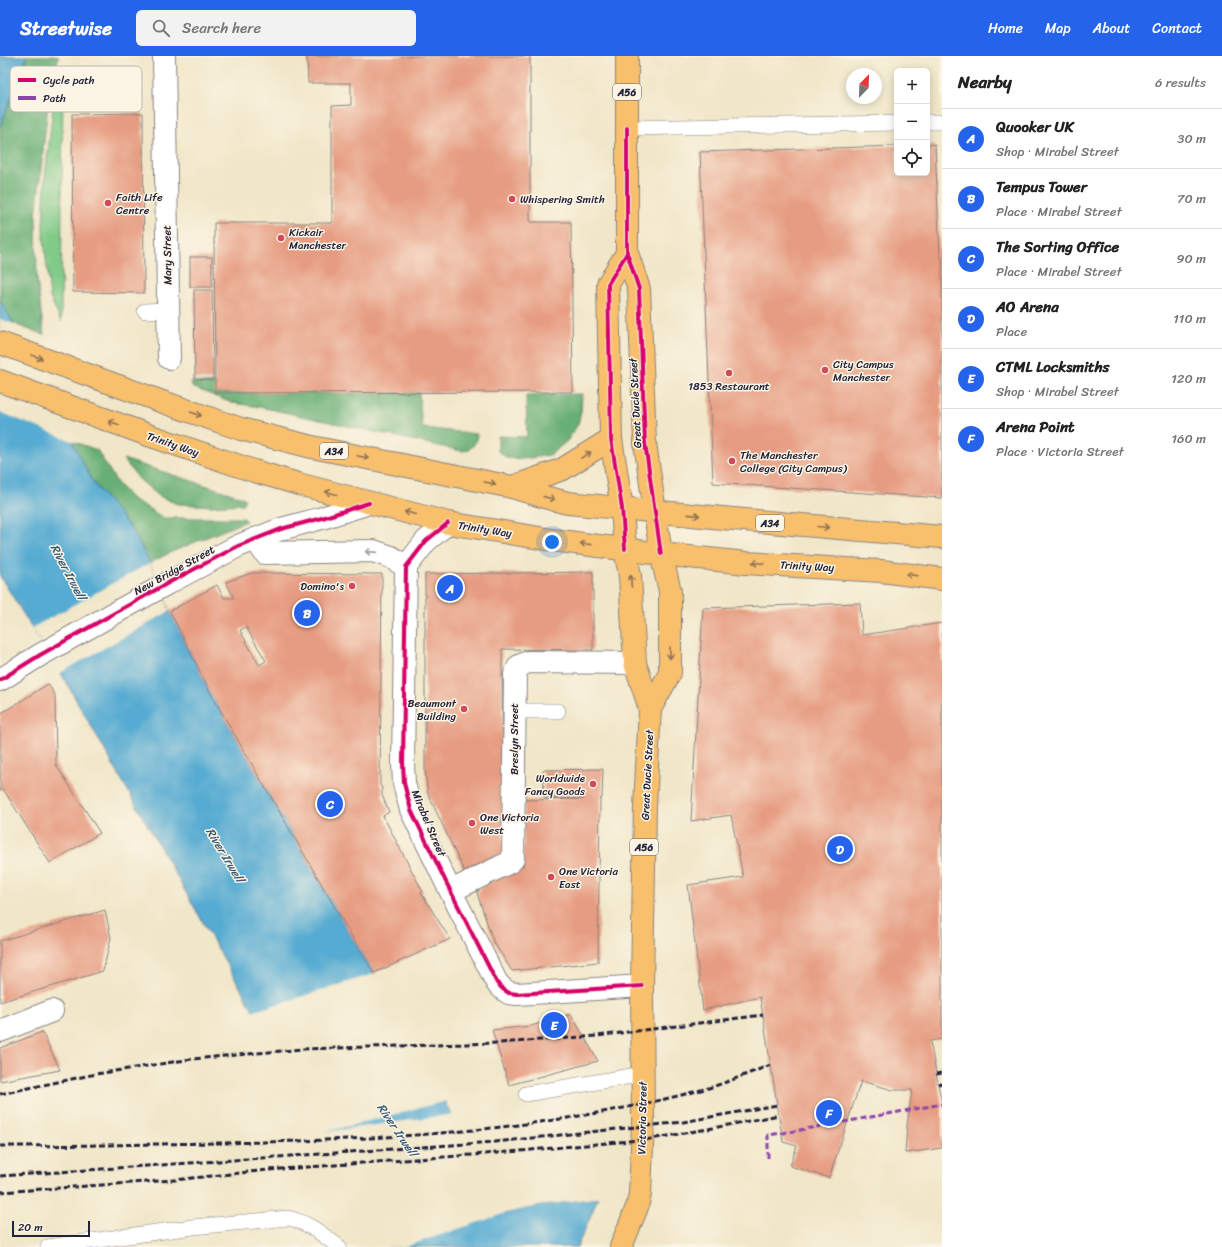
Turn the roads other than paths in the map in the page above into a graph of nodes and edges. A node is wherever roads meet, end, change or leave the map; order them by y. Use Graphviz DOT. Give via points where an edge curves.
graph roads {
  1 [pos="164,56"];
  2 [pos="627,56"];
  3 [pos="930,122"];
  4 [pos="942,122"];
  5 [pos="894,123"];
  6 [pos="627,128"];
  7 [pos="627,253"];
  8 [pos="168,310"];
  9 [pos="145,311"];
  10 [pos="0,343"];
  11 [pos="169,358"];
  12 [pos="0,381"];
  13 [pos="611,439"];
  14 [pos="512,487"];
  15 [pos="369,503"];
  16 [pos="622,508"];
  17 [pos="655,511"];
  18 [pos="448,523"];
  19 [pos="942,537"];
  20 [pos="255,539"];
  21 [pos="625,549"];
  22 [pos="661,554"];
  23 [pos="406,567"];
  24 [pos="942,579"];
  25 [pos="635,663"];
  26 [pos="0,680"];
  27 [pos="650,709"];
  28 [pos="514,711"];
  29 [pos="558,711"];
  30 [pos="451,891"];
  31 [pos="642,986"];
  32 [pos="52,1011"];
  33 [pos="0,1030"];
  34 [pos="643,1074"];
  35 [pos="526,1094"];
  36 [pos="624,1246"];
  37 [pos="48,1247"];
  38 [pos="339,1247"];
  1 -- 8 [label="street, Mary Street"];
  2 -- 6 [label="main road, Great Ducie Street / A56"];
  3 -- 4 [label="lane"];
  5 -- 6 [label="lane"];
  6 -- 7 [label="main road, Great Ducie Street / A56"];
  7 -- 13 [label="main road, Great Ducie Street / A56" via="608,284"];
  7 -- 17 [label="main road, Great Ducie Street / A56" via="639,289 645,443"];
  8 -- 9 [label="lane"];
  8 -- 11 [label="street, Mary Street"];
  10 -- 14 [label="main road, A34, one-way" via="242,429 305,445"];
  15 -- 12 [label="main road, Trinity Way, one-way" via="254,471"];
  14 -- 13 [label="main road, one-way" via="563,469"];
  13 -- 16 [label="main road, Great Ducie Street / A56"];
  14 -- 16 [label="main road, A34, one-way" via="568,503"];
  18 -- 15 [label="main road, Trinity Way, one-way"];
  15 -- 20 [label="street, New Bridge Street"];
  16 -- 17 [label="main road, A34"];
  16 -- 21 [label="main road, Great Ducie Street / A56"];
  17 -- 19 [label="main road, A34, one-way"];
  17 -- 22 [label="main road, Great Ducie Street / A56"];
  21 -- 18 [label="main road, Trinity Way, one-way"];
  18 -- 23 [label="street" via="426,542"];
  23 -- 20 [label="street, one-way" via="391,557 374,551 265,553"];
  20 -- 26 [label="street, New Bridge Street" via="168,583"];
  21 -- 22 [label="main road, Trinity Way"];
  25 -- 21 [label="main road, Great Ducie Street / A56, one-way" via="630,576"];
  24 -- 22 [label="main road, Trinity Way, one-way" via="881,571 746,563"];
  22 -- 27 [label="main road, Great Ducie Street / A56, one-way" via="670,591 670,673"];
  23 -- 30 [label="street, Mirabel Street" via="402,763 404,783 412,810"];
  25 -- 27 [label="main road, Great Ducie Street / A56"];
  25 -- 28 [label="street, Breslyn Street" via="528,662 519,666 515,674"];
  27 -- 31 [label="main road, Great Ducie Street / A56" via="645,806"];
  28 -- 29 [label="lane"];
  28 -- 30 [label="street, Breslyn Street" via="513,859"];
  30 -- 31 [label="street, Mirabel Street" via="497,983 509,993"];
  31 -- 34 [label="main road, Victoria Street / A56"];
  32 -- 33 [label="street"];
  34 -- 35 [label="lane"];
  34 -- 36 [label="main road, Victoria Street / A56" via="640,1194"];
  37 -- 38 [label="lane" via="193,1227 288,1218 306,1223"];
}
